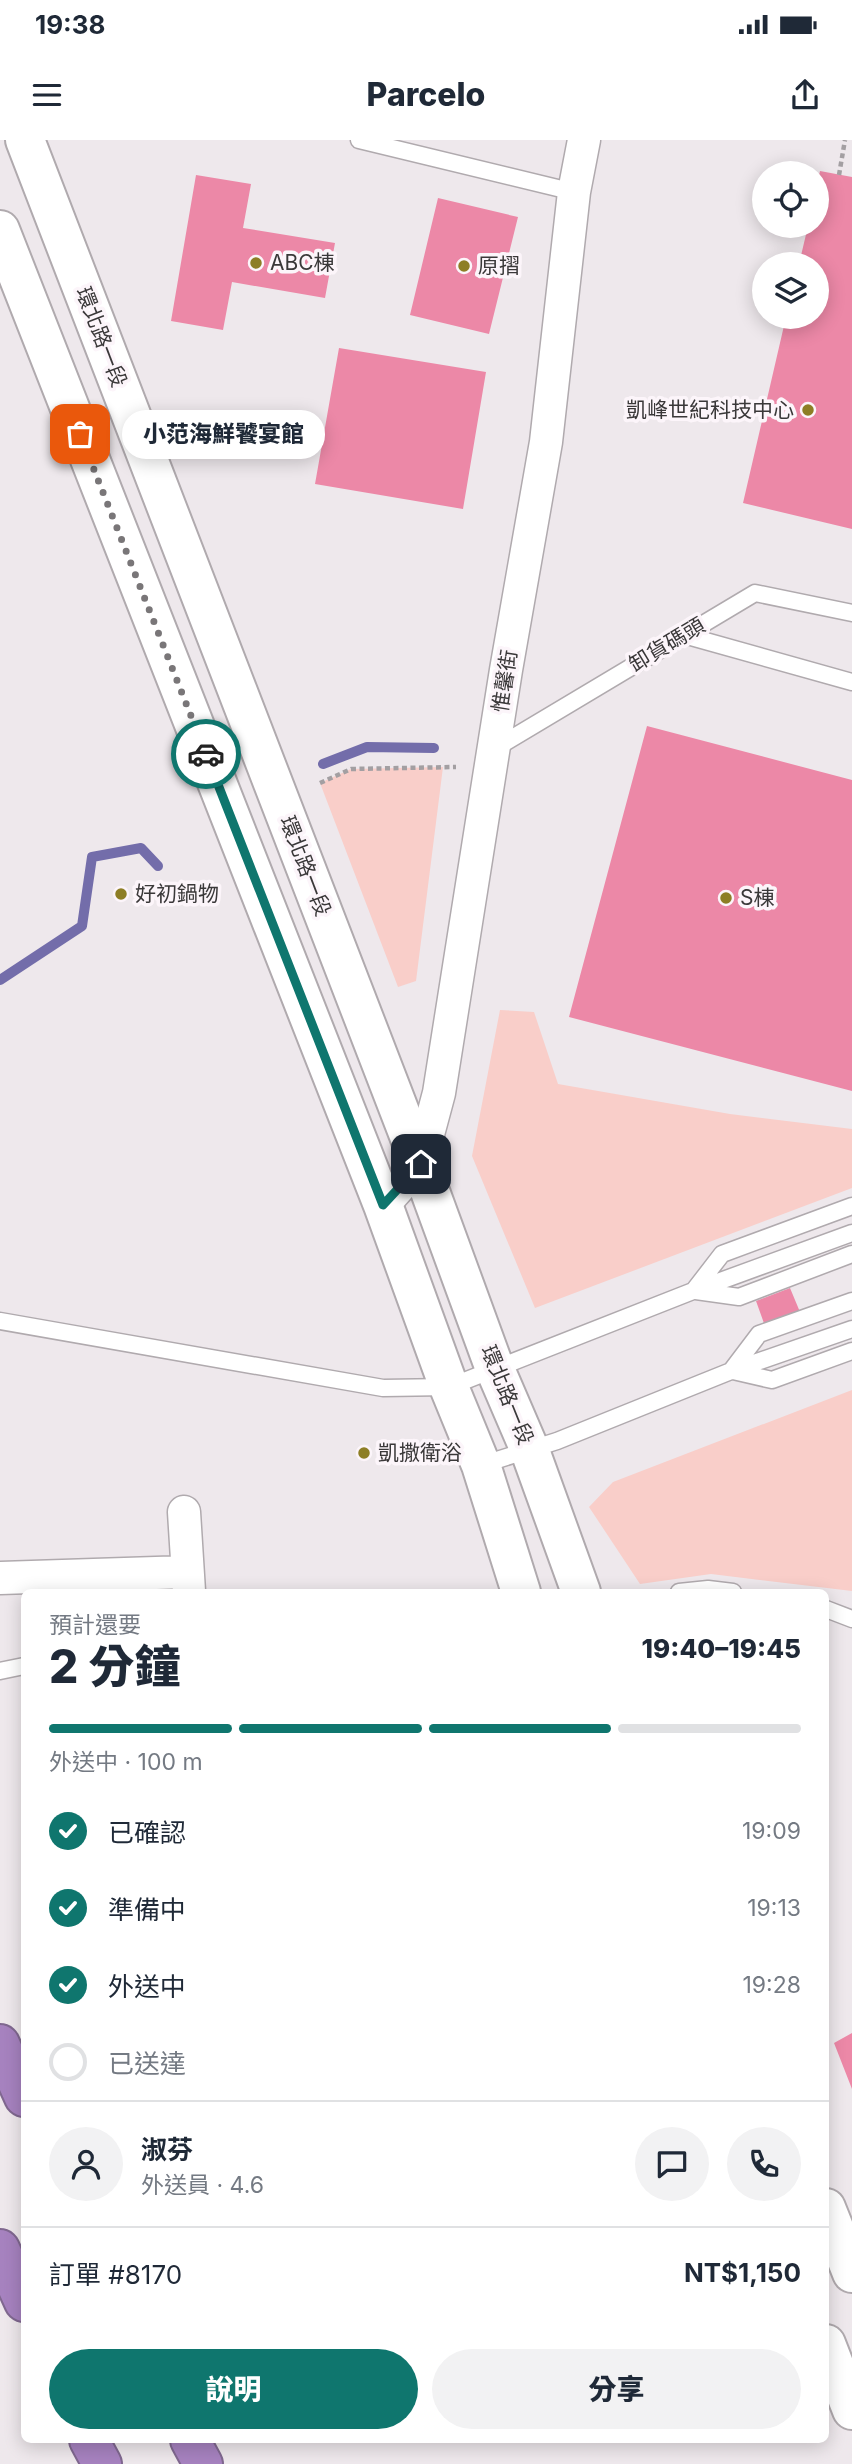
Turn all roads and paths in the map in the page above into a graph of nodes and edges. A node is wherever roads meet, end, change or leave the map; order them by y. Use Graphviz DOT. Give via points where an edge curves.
graph roads {
  1 [pos="25,140"];
  2 [pos="359,140"];
  3 [pos="584,140"];
  4 [pos="845,140"];
  5 [pos="839,175"];
  6 [pos="574,192"];
  7 [pos="0,230"];
  8 [pos="852,613"];
  9 [pos="684,635"];
  10 [pos="852,682"];
  11 [pos="492,759"];
  12 [pos="320,783"];
  13 [pos="421,1164"];
  14 [pos="383,1205"];
  15 [pos="852,1206"];
  16 [pos="852,1233"];
  17 [pos="852,1254"];
  18 [pos="693,1291"];
  19 [pos="852,1301"];
  20 [pos="0,1321"];
  21 [pos="852,1329"];
  22 [pos="852,1351"];
  23 [pos="495,1369"];
  24 [pos="731,1371"];
  25 [pos="449,1387"];
  26 [pos="529,1448"];
  27 [pos="481,1465"];
  28 [pos="184,1512"];
  29 [pos="0,1578"];
  30 [pos="188,1583"];
  31 [pos="520,1589"];
  32 [pos="580,1589"];
  33 [pos="829,1610"];
  34 [pos="852,1619"];
  35 [pos="21,1668"];
  36 [pos="0,1671"];
  37 [pos="0,2044"];
  38 [pos="21,2090"];
  39 [pos="829,2216"];
  40 [pos="0,2249"];
  41 [pos="852,2273"];
  42 [pos="21,2295"];
  43 [pos="829,2352"];
  44 [pos="852,2410"];
  45 [pos="91,2443"];
  46 [pos="192,2443"];
  47 [pos="102,2464"];
  48 [pos="203,2464"];
  1 -- 13 [label="street, 環北路一段"];
  2 -- 6 [label="lane"];
  3 -- 6 [label="street, 惟馨街"];
  4 -- 5 [label="path"];
  6 -- 11 [label="street, 惟馨街" via="546,442"];
  7 -- 14 [label="street"];
  8 -- 9 [label="lane, 卸貨碼頭" via="755,593"];
  9 -- 10 [label="lane"];
  9 -- 11 [label="lane, 卸貨碼頭"];
  11 -- 12 [label="path" via="351,769"];
  11 -- 13 [label="street, 惟馨街" via="439,1093"];
  13 -- 14 [label="street, 惟馨街"];
  13 -- 23 [label="street, 環北路一段"];
  14 -- 25 [label="street"];
  15 -- 18 [label="lane" via="722,1254"];
  16 -- 18 [label="lane"];
  17 -- 18 [label="lane" via="739,1297"];
  18 -- 23 [label="lane"];
  19 -- 24 [label="lane" via="759,1334"];
  20 -- 25 [label="lane" via="383,1388"];
  21 -- 24 [label="lane"];
  22 -- 24 [label="lane" via="772,1380"];
  23 -- 25 [label="lane"];
  23 -- 26 [label="street, 環北路一段"];
  24 -- 26 [label="lane"];
  25 -- 27 [label="street"];
  26 -- 27 [label="lane"];
  26 -- 32 [label="street, 環北路一段"];
  27 -- 31 [label="street"];
  28 -- 30 [label="street"];
  29 -- 30 [label="street"];
  33 -- 34 [label="lane"];
  35 -- 36 [label="lane"];
  37 -- 38 [label="highway"];
  39 -- 41 [label="street"];
  40 -- 42 [label="highway"];
  43 -- 44 [label="street"];
  45 -- 47 [label="highway"];
  46 -- 48 [label="highway"];
}
